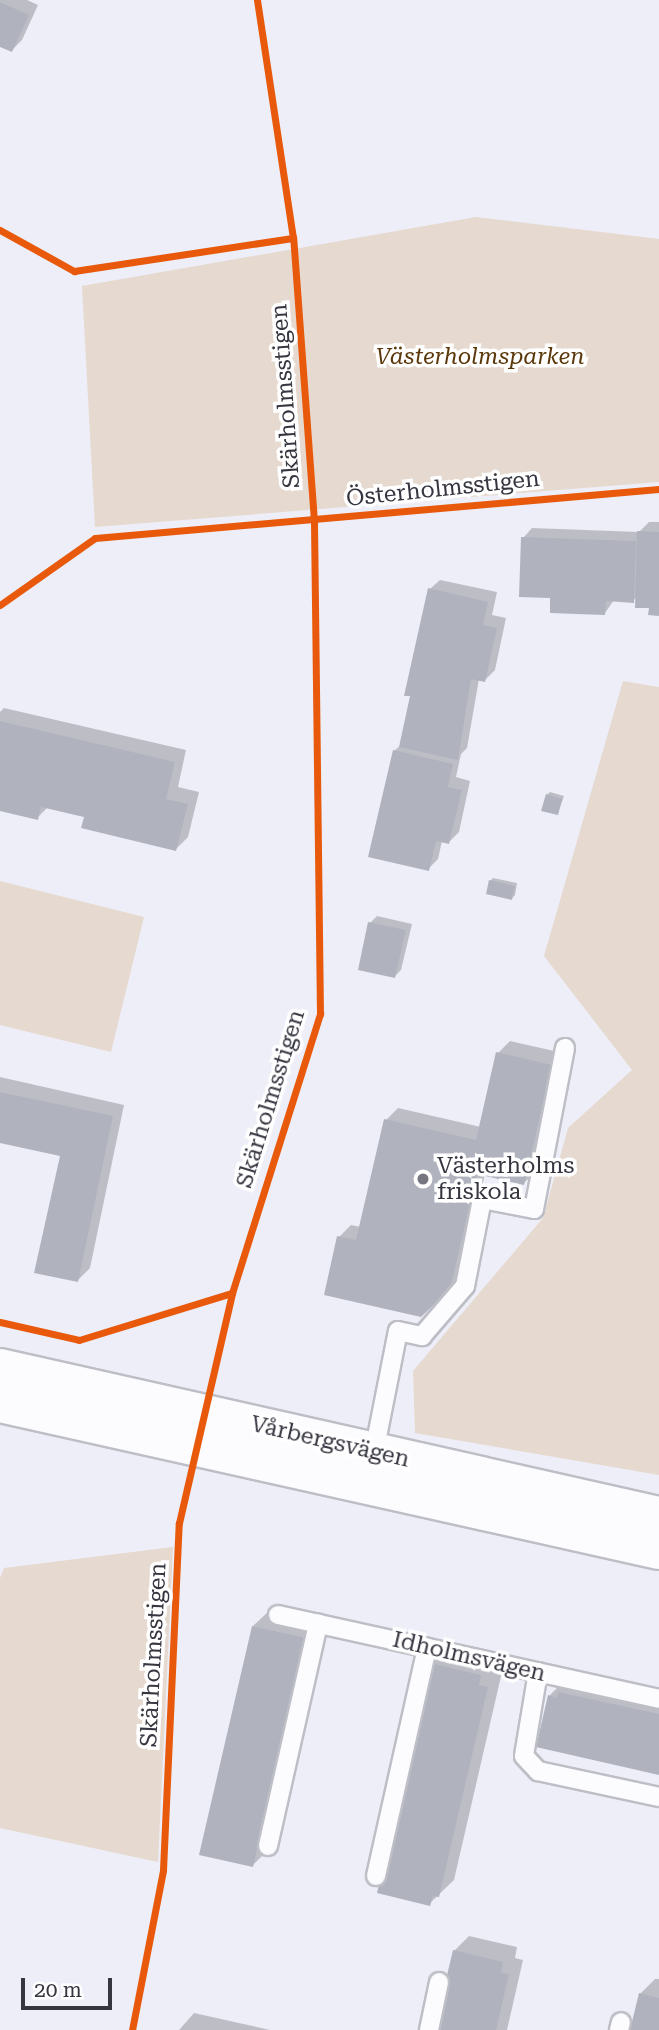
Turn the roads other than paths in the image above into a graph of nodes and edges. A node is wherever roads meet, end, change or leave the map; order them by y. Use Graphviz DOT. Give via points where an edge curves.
graph roads {
  1 [pos="565,1048"];
  2 [pos="0,1368"];
  3 [pos="0,1403"];
  4 [pos="374,1452"];
  5 [pos="659,1516"];
  6 [pos="659,1550"];
  7 [pos="278,1615"];
  8 [pos="318,1624"];
  9 [pos="427,1648"];
  10 [pos="538,1672"];
  11 [pos="659,1699"];
  12 [pos="659,1797"];
  13 [pos="268,1846"];
  14 [pos="376,1876"];
  15 [pos="439,1982"];
  16 [pos="429,2030"];
  1 -- 4 [label="lane" via="534,1209 482,1199 465,1286 422,1336 398,1331"];
  2 -- 4 [label="street, Vårbergsvägen"];
  3 -- 6 [label="street, Vårbergsvägen"];
  4 -- 5 [label="street, Vårbergsvägen"];
  7 -- 8 [label="lane, Idholmsvägen"];
  8 -- 9 [label="lane, Idholmsvägen"];
  8 -- 13 [label="lane"];
  9 -- 10 [label="lane, Idholmsvägen"];
  9 -- 14 [label="lane"];
  10 -- 11 [label="lane, Idholmsvägen"];
  10 -- 12 [label="lane" via="524,1756 538,1771"];
  15 -- 16 [label="lane"];
}
